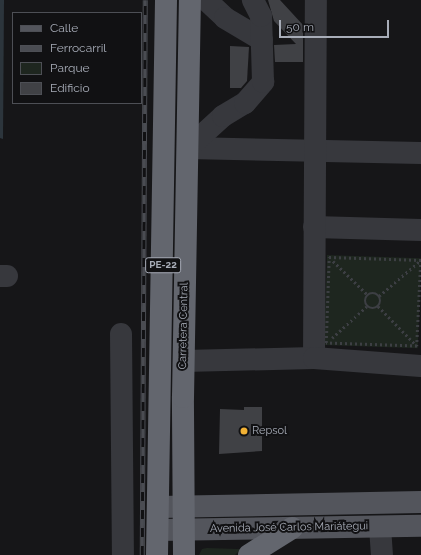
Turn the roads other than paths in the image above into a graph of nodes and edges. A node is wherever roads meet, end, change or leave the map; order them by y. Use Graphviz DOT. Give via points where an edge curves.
graph roads {
  1 [pos="166,0"];
  2 [pos="190,0"];
  3 [pos="206,0"];
  4 [pos="253,0"];
  5 [pos="316,0"];
  6 [pos="262,40"];
  7 [pos="188,148"];
  8 [pos="315,151"];
  9 [pos="421,153"];
  10 [pos="314,227"];
  11 [pos="421,230"];
  12 [pos="120,334"];
  13 [pos="318,352"];
  14 [pos="419,354"];
  15 [pos="184,363"];
  16 [pos="204,376"];
  17 [pos="421,497"];
  18 [pos="421,502"];
  19 [pos="421,506"];
  20 [pos="158,507"];
  21 [pos="183,507"];
  22 [pos="421,526"];
  23 [pos="380,527"];
  24 [pos="292,528"];
  25 [pos="158,530"];
  26 [pos="184,530"];
  27 [pos="123,555"];
  28 [pos="158,555"];
  29 [pos="184,555"];
  30 [pos="249,555"];
  31 [pos="382,555"];
  1 -- 20 [label="highway, Carretera Central / PE-22"];
  2 -- 7 [label="highway, Carretera Central / PE-22"];
  3 -- 6 [label="street" via="225,18"];
  4 -- 6 [label="street" via="261,16"];
  5 -- 8 [label="street"];
  6 -- 7 [label="street" via="264,82 259,90 245,103 208,128"];
  7 -- 8 [label="street"];
  7 -- 15 [label="highway, Carretera Central / PE-22"];
  8 -- 9 [label="street"];
  8 -- 10 [label="street"];
  10 -- 11 [label="street"];
  10 -- 13 [label="street" via="322,258"];
  12 -- 27 [label="street"];
  13 -- 14 [label="street"];
  13 -- 15 [label="street"];
  15 -- 16 [label="street"];
  15 -- 21 [label="highway, Carretera Central / PE-22"];
  17 -- 18 [label="street"];
  18 -- 19 [label="street"];
  18 -- 21 [label="main road, Avenida José Carlos Mariátegui"];
  20 -- 21 [label="main road, Avenida José Carlos Mariátegui"];
  20 -- 25 [label="highway, Carretera Central / PE-22"];
  21 -- 26 [label="highway, Carretera Central / PE-22"];
  22 -- 23 [label="main road, Avenida José Carlos Mariátegui"];
  23 -- 24 [label="main road, Avenida José Carlos Mariátegui"];
  23 -- 31 [label="street"];
  24 -- 26 [label="main road, Avenida José Carlos Mariátegui"];
  24 -- 30 [label="highway"];
  25 -- 26 [label="main road, Avenida José Carlos Mariátegui"];
  25 -- 28 [label="highway, Carretera Central / PE-22"];
  26 -- 29 [label="highway, Carretera Central / PE-22"];
}
